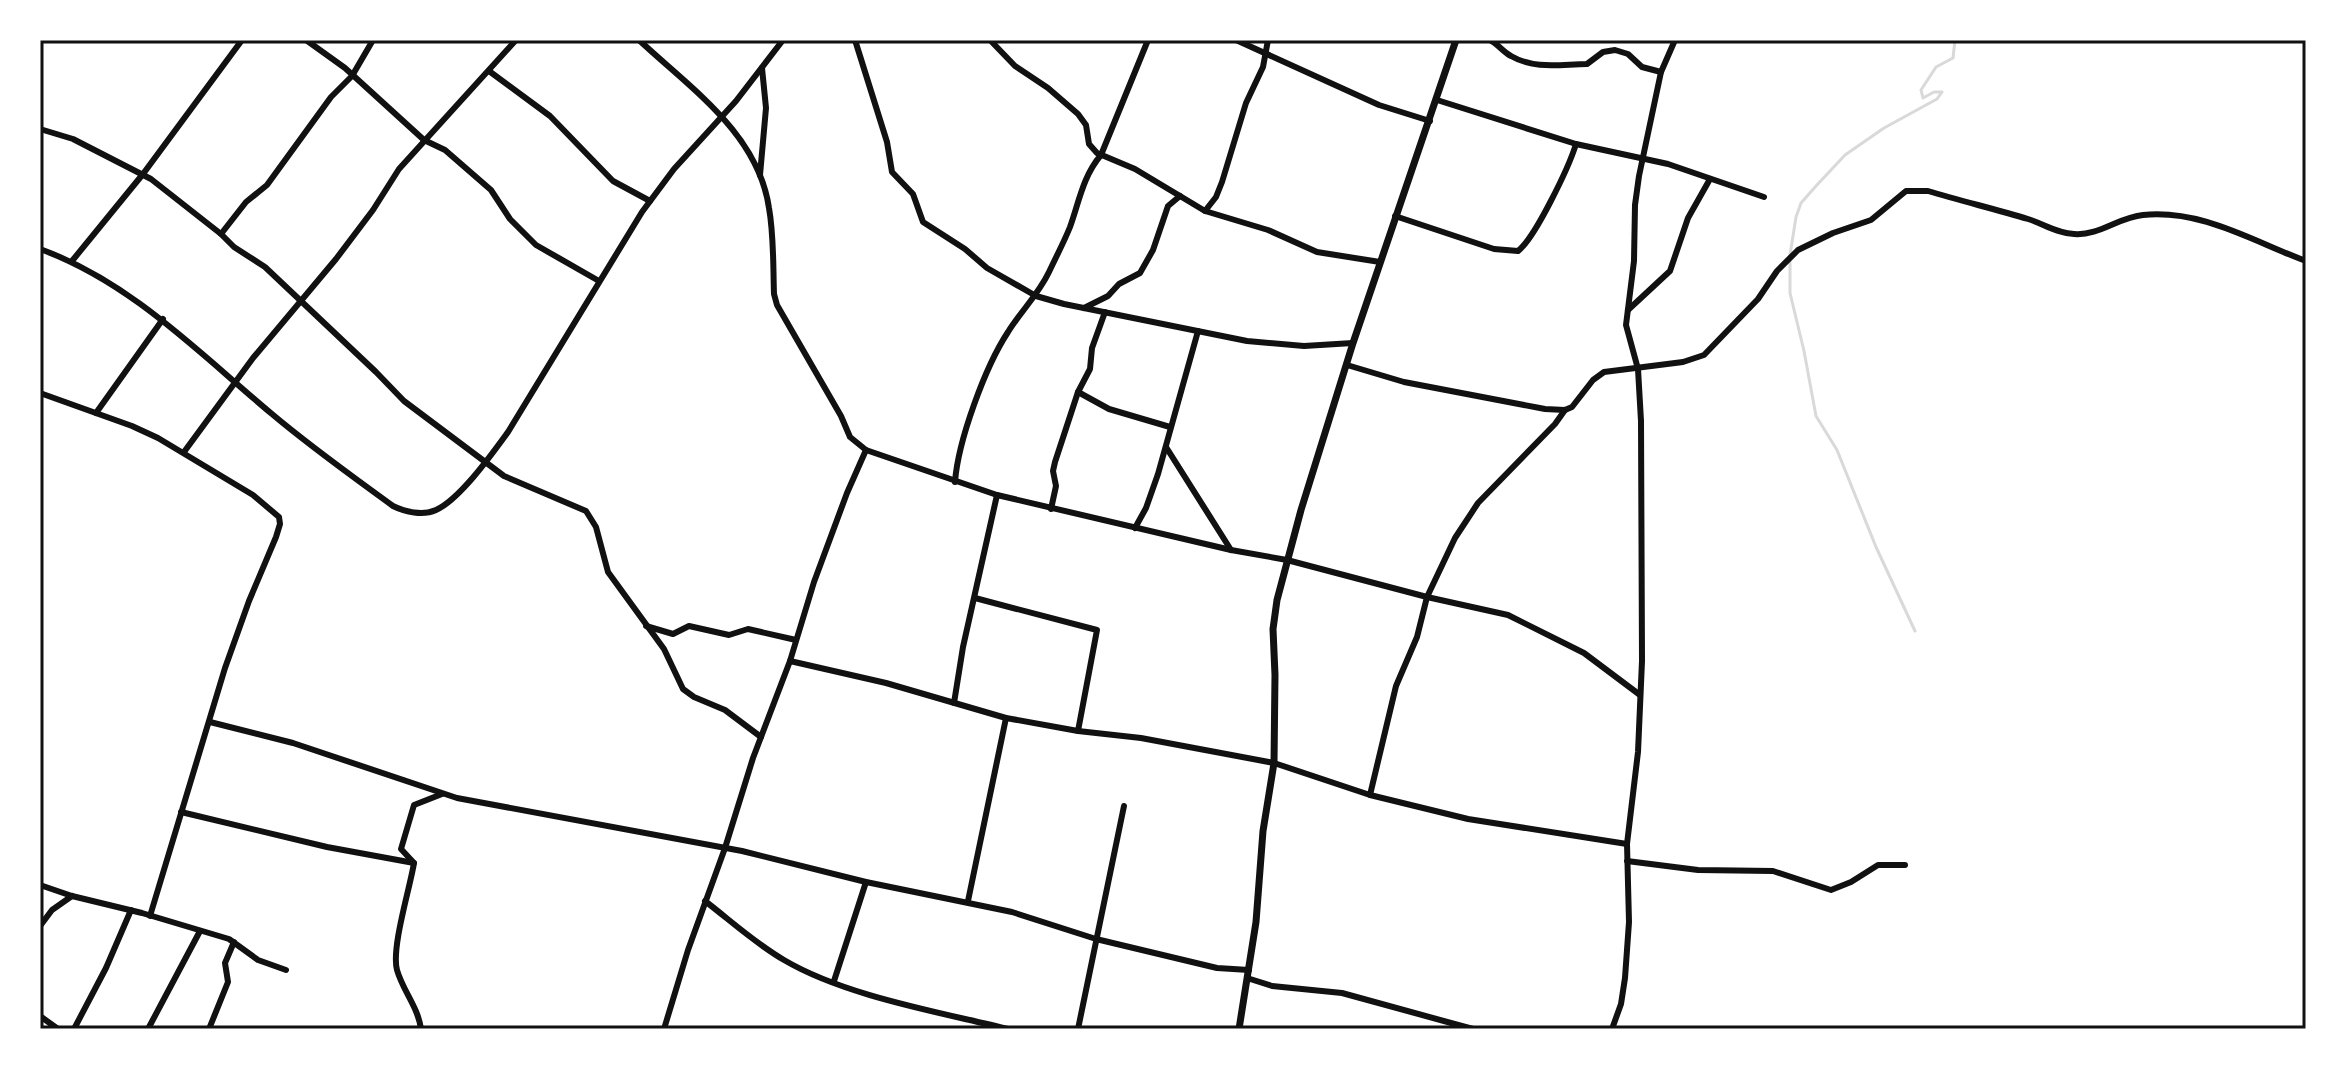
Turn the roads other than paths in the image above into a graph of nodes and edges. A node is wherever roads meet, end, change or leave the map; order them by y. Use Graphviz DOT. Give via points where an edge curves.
graph roads {
  1 [pos="242,40"];
  2 [pos="306,40"];
  3 [pos="373,40"];
  4 [pos="516,40"];
  5 [pos="639,40"];
  6 [pos="783,40"];
  7 [pos="855,40"];
  8 [pos="990,40"];
  9 [pos="1148,40"];
  10 [pos="1236,40"];
  11 [pos="1268,40"];
  12 [pos="1456,40"];
  13 [pos="1490,40"];
  14 [pos="1675,40"];
  15 [pos="1263,54"];
  16 [pos="762,68"];
  17 [pos="489,71"];
  18 [pos="1661,72"];
  19 [pos="352,76"];
  20 [pos="1437,100"];
  21 [pos="721,115"];
  22 [pos="1430,121"];
  23 [pos="40,129"];
  24 [pos="424,140"];
  25 [pos="1576,144"];
  26 [pos="1101,155"];
  27 [pos="1642,158"];
  28 [pos="143,174"];
  29 [pos="761,178"];
  30 [pos="1710,179"];
  31 [pos="1180,196"];
  32 [pos="1764,197"];
  33 [pos="650,201"];
  34 [pos="1205,211"];
  35 [pos="1395,216"];
  36 [pos="221,234"];
  37 [pos="40,249"];
  38 [pos="72,261"];
  39 [pos="2306,261"];
  40 [pos="1380,262"];
  41 [pos="599,281"];
  42 [pos="1036,296"];
  43 [pos="301,303"];
  44 [pos="1084,308"];
  45 [pos="1628,310"];
  46 [pos="1105,312"];
  47 [pos="163,319"];
  48 [pos="1198,331"];
  49 [pos="1353,343"];
  50 [pos="1347,365"];
  51 [pos="1638,369"];
  52 [pos="235,381"];
  53 [pos="1078,392"];
  54 [pos="40,393"];
  55 [pos="1565,410"];
  56 [pos="96,413"];
  57 [pos="1170,427"];
  58 [pos="1166,447"];
  59 [pos="866,450"];
  60 [pos="184,452"];
  61 [pos="485,463"];
  62 [pos="955,482"];
  63 [pos="997,495"];
  64 [pos="1051,509"];
  65 [pos="1135,528"];
  66 [pos="1231,550"];
  67 [pos="1287,560"];
  68 [pos="1427,597"];
  69 [pos="975,598"];
  70 [pos="645,625"];
  71 [pos="796,640"];
  72 [pos="790,661"];
  73 [pos="1640,695"];
  74 [pos="954,703"];
  75 [pos="1006,718"];
  76 [pos="210,722"];
  77 [pos="1078,731"];
  78 [pos="761,737"];
  79 [pos="1274,763"];
  80 [pos="442,794"];
  81 [pos="1370,795"];
  82 [pos="1124,806"];
  83 [pos="181,812"];
  84 [pos="1627,844"];
  85 [pos="725,848"];
  86 [pos="1627,861"];
  87 [pos="414,863"];
  88 [pos="1905,865"];
  89 [pos="866,882"];
  90 [pos="40,885"];
  91 [pos="72,896"];
  92 [pos="705,901"];
  93 [pos="968,901"];
  94 [pos="131,910"];
  95 [pos="150,916"];
  96 [pos="40,926"];
  97 [pos="200,931"];
  98 [pos="1096,939"];
  99 [pos="234,942"];
  100 [pos="286,970"];
  101 [pos="1248,974"];
  102 [pos="834,981"];
  103 [pos="40,1016"];
  104 [pos="58,1029"];
  105 [pos="74,1029"];
  106 [pos="148,1029"];
  107 [pos="209,1029"];
  108 [pos="421,1029"];
  109 [pos="664,1029"];
  110 [pos="1008,1029"];
  111 [pos="1078,1029"];
  112 [pos="1239,1029"];
  113 [pos="1473,1029"];
  114 [pos="1612,1029"];
  1 -- 28 [label="street"];
  2 -- 19 [label="street"];
  3 -- 19 [label="street"];
  4 -- 17 [label="street"];
  5 -- 21 [label="street"];
  6 -- 16 [label="street"];
  7 -- 42 [label="street" via="892,172 913,194 923,222"];
  8 -- 26 [label="street" via="1078,114 1089,144"];
  9 -- 26 [label="street"];
  10 -- 15 [label="street"];
  11 -- 15 [label="street"];
  12 -- 20 [label="street"];
  13 -- 18 [label="street" via="1514,58 1545,66 1587,64 1615,50"];
  14 -- 18 [label="street"];
  15 -- 22 [label="street" via="1379,105"];
  15 -- 34 [label="street" via="1222,182"];
  16 -- 21 [label="street"];
  16 -- 29 [label="street" via="766,108"];
  17 -- 24 [label="street"];
  17 -- 33 [label="street" via="550,116 613,181"];
  18 -- 27 [label="street"];
  19 -- 24 [label="street"];
  19 -- 36 [label="street" via="267,185"];
  20 -- 22 [label="street"];
  20 -- 25 [label="street"];
  21 -- 29 [label="street" via="740,136"];
  21 -- 33 [label="street"];
  22 -- 35 [label="street"];
  23 -- 28 [label="street" via="73,139"];
  24 -- 41 [label="street" via="445,150 491,190 536,245"];
  24 -- 43 [label="street"];
  25 -- 27 [label="street"];
  25 -- 35 [label="street" via="1567,170 1518,251 1479,245"];
  26 -- 31 [label="street"];
  26 -- 42 [label="street" via="1091,167 1070,227"];
  27 -- 30 [label="street"];
  27 -- 45 [label="street"];
  28 -- 36 [label="street"];
  28 -- 38 [label="street"];
  29 -- 59 [label="street" via="769,208 777,305 850,437"];
  30 -- 32 [label="street"];
  30 -- 45 [label="street" via="1688,218 1670,271"];
  31 -- 34 [label="street"];
  31 -- 44 [label="street" via="1164,213 1140,273"];
  33 -- 41 [label="street"];
  34 -- 40 [label="street" via="1317,252"];
  35 -- 40 [label="street"];
  36 -- 43 [label="street"];
  37 -- 38 [label="street"];
  38 -- 47 [label="street"];
  39 -- 51 [label="street" via="2185,217 2143,215 2087,234 2061,233 1911,190 1871,220 1798,250 1704,355"];
  40 -- 49 [label="street"];
  41 -- 61 [label="street"];
  42 -- 44 [label="street"];
  42 -- 62 [label="street" via="1006,334 982,385"];
  43 -- 52 [label="street"];
  43 -- 61 [label="street" via="404,401"];
  44 -- 46 [label="street"];
  45 -- 51 [label="street" via="1627,331"];
  46 -- 48 [label="street"];
  46 -- 53 [label="street" via="1090,369"];
  47 -- 52 [label="street"];
  47 -- 56 [label="street"];
  48 -- 49 [label="street" via="1304,346"];
  48 -- 57 [label="street"];
  49 -- 50 [label="street"];
  50 -- 55 [label="street" via="1404,382"];
  50 -- 67 [label="street"];
  51 -- 55 [label="street" via="1598,375"];
  51 -- 73 [label="street"];
  52 -- 60 [label="street"];
  52 -- 61 [label="street" via="318,452 397,508 437,510"];
  53 -- 57 [label="street" via="1121,413"];
  53 -- 64 [label="street" via="1054,468"];
  54 -- 56 [label="street"];
  55 -- 68 [label="street" via="1469,514"];
  56 -- 60 [label="street"];
  57 -- 58 [label="street"];
  58 -- 65 [label="street"];
  58 -- 66 [label="street"];
  59 -- 62 [label="street"];
  59 -- 71 [label="street"];
  60 -- 76 [label="street" via="269,506 280,524 236,634"];
  61 -- 70 [label="street" via="507,478 586,511 608,572"];
  62 -- 63 [label="street"];
  63 -- 64 [label="street"];
  63 -- 69 [label="street"];
  64 -- 65 [label="street"];
  65 -- 66 [label="street"];
  66 -- 67 [label="street"];
  67 -- 68 [label="street"];
  67 -- 79 [label="street" via="1273,629"];
  68 -- 73 [label="street" via="1520,619 1594,659"];
  68 -- 81 [label="street" via="1396,686"];
  69 -- 74 [label="street"];
  69 -- 77 [label="street" via="1097,630"];
  70 -- 71 [label="street" via="673,634 689,626 729,635 748,629"];
  70 -- 78 [label="street" via="669,655 687,693 725,710"];
  71 -- 72 [label="street"];
  72 -- 74 [label="street"];
  72 -- 78 [label="street"];
  73 -- 84 [label="street"];
  74 -- 75 [label="street"];
  75 -- 77 [label="street"];
  75 -- 93 [label="street"];
  76 -- 80 [label="street" via="293,743"];
  76 -- 83 [label="street"];
  77 -- 79 [label="street"];
  78 -- 85 [label="street"];
  79 -- 81 [label="street"];
  79 -- 101 [label="street"];
  80 -- 85 [label="street"];
  80 -- 87 [label="street" via="412,808 401,849"];
  81 -- 84 [label="street" via="1478,821"];
  82 -- 98 [label="street"];
  83 -- 87 [label="street"];
  83 -- 95 [label="street"];
  84 -- 86 [label="street"];
  85 -- 89 [label="street"];
  85 -- 92 [label="street"];
  86 -- 88 [label="street" via="1698,870 1773,871 1828,890 1878,865"];
  86 -- 114 [label="street" via="1625,978"];
  87 -- 108 [label="street" via="396,964"];
  89 -- 93 [label="street"];
  89 -- 102 [label="street"];
  90 -- 91 [label="street"];
  91 -- 94 [label="street"];
  91 -- 96 [label="street"];
  92 -- 102 [label="street" via="784,960"];
  92 -- 109 [label="street"];
  93 -- 98 [label="street"];
  94 -- 95 [label="street"];
  94 -- 105 [label="street"];
  95 -- 97 [label="street"];
  97 -- 99 [label="street"];
  97 -- 106 [label="street"];
  98 -- 101 [label="street"];
  98 -- 111 [label="street"];
  99 -- 100 [label="street" via="258,960"];
  99 -- 107 [label="street" via="225,963 228,982"];
  101 -- 112 [label="street"];
  101 -- 113 [label="street" via="1272,986 1342,993"];
  102 -- 110 [label="street"];
  103 -- 104 [label="street"];
}
